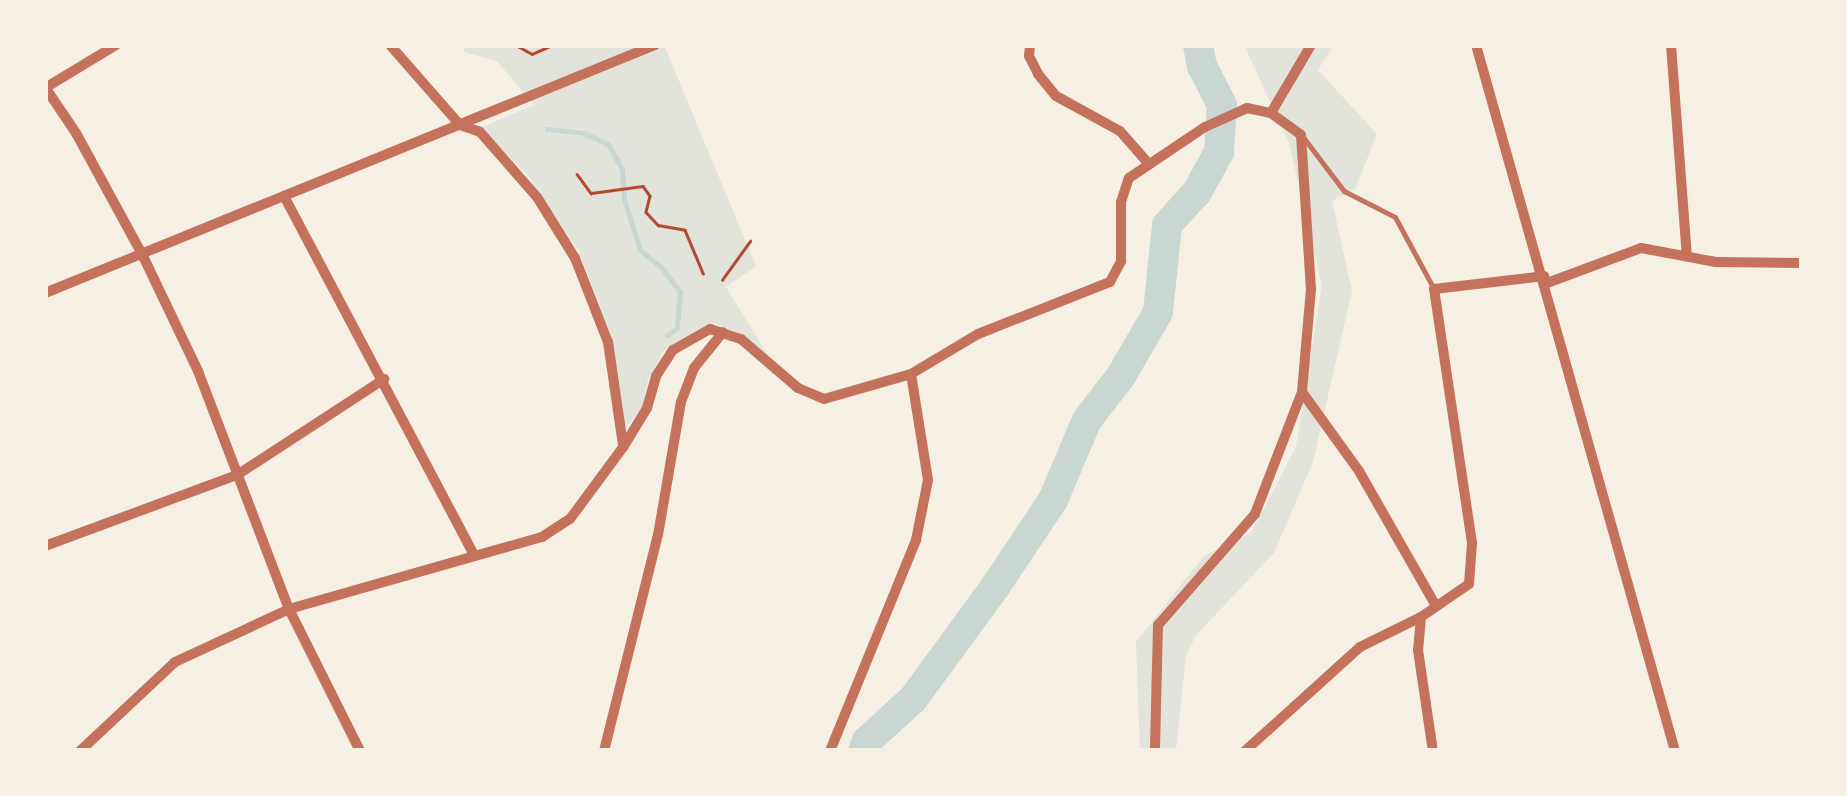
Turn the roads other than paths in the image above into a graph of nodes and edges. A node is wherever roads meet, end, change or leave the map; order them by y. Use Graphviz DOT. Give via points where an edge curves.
graph roads {
  1 [pos="116,45"];
  2 [pos="390,45"];
  3 [pos="655,45"];
  4 [pos="1030,45"];
  5 [pos="1311,45"];
  6 [pos="1476,45"];
  7 [pos="1672,45"];
  8 [pos="45,87"];
  9 [pos="1270,113"];
  10 [pos="460,125"];
  11 [pos="1300,134"];
  12 [pos="1148,162"];
  13 [pos="284,196"];
  14 [pos="142,254"];
  15 [pos="1687,256"];
  16 [pos="1802,264"];
  17 [pos="1546,280"];
  18 [pos="1434,288"];
  19 [pos="45,293"];
  20 [pos="723,332"];
  21 [pos="911,374"];
  22 [pos="384,379"];
  23 [pos="1302,392"];
  24 [pos="624,446"];
  25 [pos="237,476"];
  26 [pos="45,546"];
  27 [pos="474,555"];
  28 [pos="1436,606"];
  29 [pos="289,610"];
  30 [pos="1420,618"];
  31 [pos="80,751"];
  32 [pos="360,751"];
  33 [pos="604,751"];
  34 [pos="830,751"];
  35 [pos="1155,751"];
  36 [pos="1245,751"];
  37 [pos="1433,751"];
  38 [pos="1675,751"];
  1 -- 8 [label="street"];
  2 -- 10 [label="street"];
  3 -- 10 [label="street"];
  4 -- 12 [label="street" via="1038,74 1056,96 1120,132"];
  5 -- 9 [label="street"];
  6 -- 17 [label="street"];
  7 -- 15 [label="street"];
  8 -- 14 [label="street"];
  9 -- 11 [label="street"];
  9 -- 12 [label="street" via="1247,108"];
  10 -- 13 [label="street"];
  10 -- 24 [label="street" via="480,132 537,197 575,258 608,342"];
  11 -- 18 [label="lane" via="1344,191 1395,217"];
  11 -- 23 [label="street" via="1311,290"];
  12 -- 21 [label="street" via="1129,178 1121,202 1121,260 1110,282 978,334"];
  13 -- 14 [label="street"];
  13 -- 22 [label="street"];
  14 -- 19 [label="street"];
  14 -- 25 [label="street" via="198,371"];
  15 -- 16 [label="street"];
  15 -- 17 [label="street" via="1641,248"];
  17 -- 18 [label="street"];
  17 -- 38 [label="street"];
  18 -- 28 [label="street" via="1472,543 1469,584"];
  20 -- 21 [label="street" via="741,338 798,388 824,399"];
  20 -- 24 [label="street" via="710,329 673,350"];
  20 -- 33 [label="street" via="694,368 680,402 658,535"];
  21 -- 34 [label="street" via="928,480 916,540"];
  22 -- 25 [label="street"];
  22 -- 27 [label="street"];
  23 -- 28 [label="street" via="1359,471"];
  23 -- 35 [label="street" via="1256,514 1158,625"];
  24 -- 27 [label="street" via="570,518 542,537"];
  25 -- 26 [label="street"];
  25 -- 29 [label="street"];
  27 -- 29 [label="street"];
  28 -- 30 [label="street"];
  29 -- 31 [label="street" via="175,662"];
  29 -- 32 [label="street"];
  30 -- 36 [label="street" via="1360,647"];
  30 -- 37 [label="street" via="1418,650"];
}
